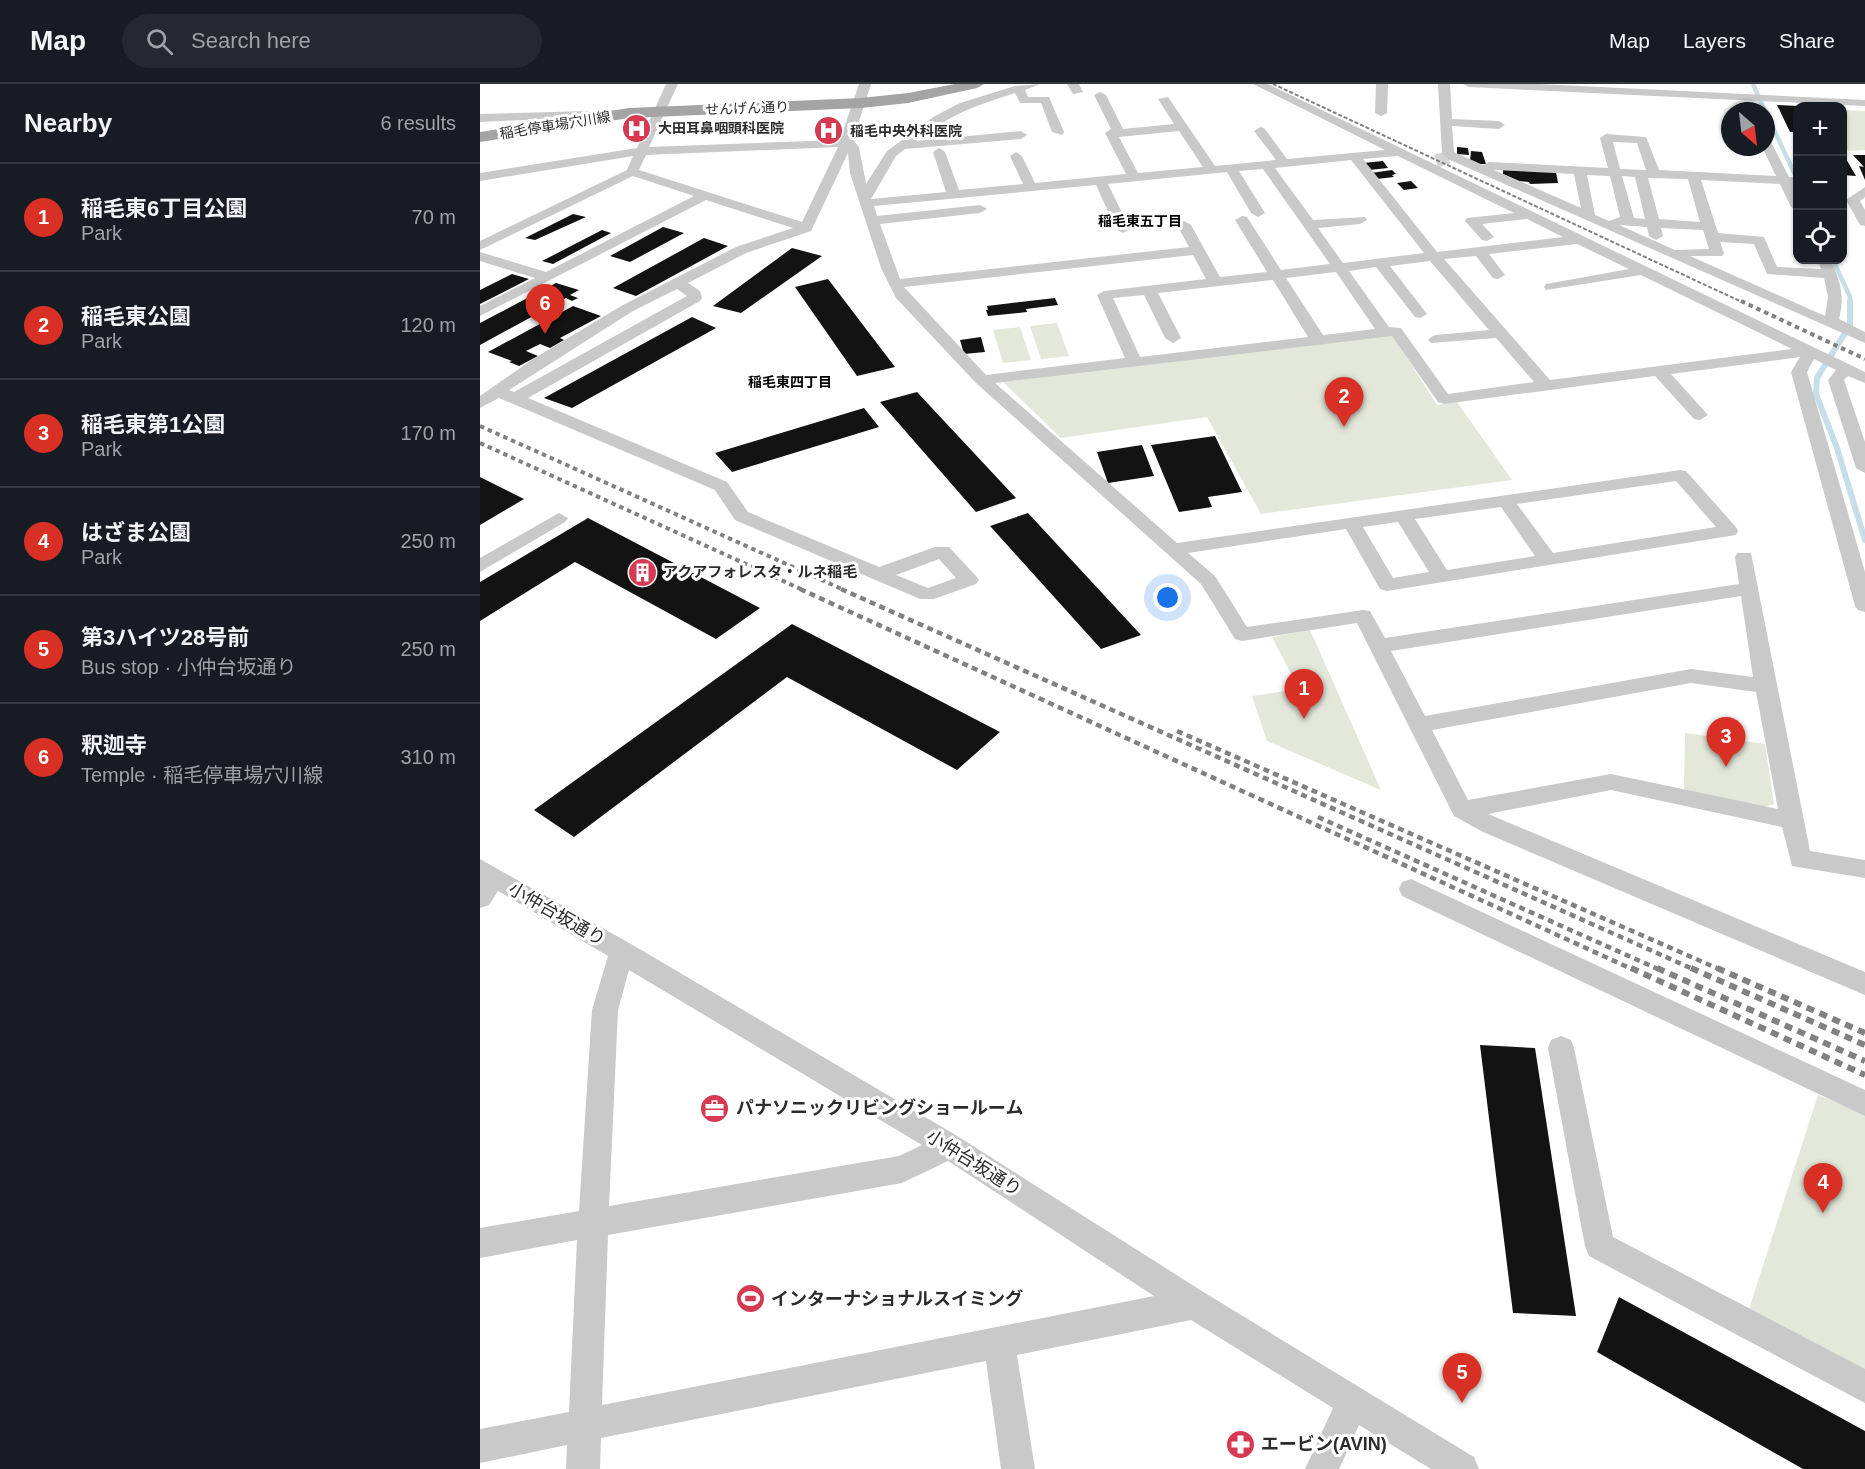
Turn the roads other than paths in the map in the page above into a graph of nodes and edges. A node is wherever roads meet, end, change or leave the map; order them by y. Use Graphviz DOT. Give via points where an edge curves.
graph roads {
  1 [pos="672,84"];
  2 [pos="865,84"];
  3 [pos="977,84"];
  4 [pos="1034,84"];
  5 [pos="1259,84"];
  6 [pos="1382,84"];
  7 [pos="1444,84"];
  8 [pos="1469,84"];
  9 [pos="1809,84"];
  10 [pos="1019,88"];
  11 [pos="1612,88"];
  12 [pos="1652,88"];
  13 [pos="1100,95"];
  14 [pos="1742,97"];
  15 [pos="1164,99"];
  16 [pos="1024,101"];
  17 [pos="1822,101"];
  18 [pos="1744,102"];
  19 [pos="861,103"];
  20 [pos="1865,103"];
  21 [pos="1015,111"];
  22 [pos="660,112"];
  23 [pos="629,113"];
  24 [pos="1381,113"];
  25 [pos="480,118"];
  26 [pos="1446,122"];
  27 [pos="1499,125"];
  28 [pos="1182,127"];
  29 [pos="1260,131"];
  30 [pos="1058,132"];
  31 [pos="1119,133"];
  32 [pos="1021,135"];
  33 [pos="480,137"];
  34 [pos="845,141"];
  35 [pos="900,146"];
  36 [pos="644,151"];
  37 [pos="939,152"];
  38 [pos="1401,152"];
  39 [pos="1016,156"];
  40 [pos="1775,156"];
  41 [pos="1355,157"];
  42 [pos="1441,160"];
  43 [pos="1284,163"];
  44 [pos="1266,165"];
  45 [pos="1476,165"];
  46 [pos="1231,168"];
  47 [pos="1211,170"];
  48 [pos="1580,170"];
  49 [pos="632,172"];
  50 [pos="1617,172"];
  51 [pos="1647,174"];
  52 [pos="1693,176"];
  53 [pos="480,177"];
  54 [pos="1134,178"];
  55 [pos="1100,181"];
  56 [pos="1792,181"];
  57 [pos="1031,187"];
  58 [pos="1861,187"];
  59 [pos="954,195"];
  60 [pos="704,196"];
  61 [pos="866,200"];
  62 [pos="980,209"];
  63 [pos="1258,213"];
  64 [pos="1531,215"];
  65 [pos="1594,218"];
  66 [pos="1847,218"];
  67 [pos="1242,220"];
  68 [pos="1360,220"];
  69 [pos="873,221"];
  70 [pos="1628,222"];
  71 [pos="1865,222"];
  72 [pos="1653,223"];
  73 [pos="1184,225"];
  74 [pos="1307,225"];
  75 [pos="806,228"];
  76 [pos="1123,229"];
  77 [pos="1709,231"];
  78 [pos="1487,237"];
  79 [pos="1582,239"];
  80 [pos="480,246"];
  81 [pos="1198,250"];
  82 [pos="1664,250"];
  83 [pos="1480,252"];
  84 [pos="480,256"];
  85 [pos="1434,257"];
  86 [pos="1380,263"];
  87 [pos="1825,264"];
  88 [pos="1337,268"];
  89 [pos="1644,268"];
  90 [pos="1830,274"];
  91 [pos="1277,275"];
  92 [pos="1498,275"];
  93 [pos="1148,276"];
  94 [pos="547,277"];
  95 [pos="1215,282"];
  96 [pos="676,283"];
  97 [pos="894,284"];
  98 [pos="1551,286"];
  99 [pos="480,312"];
  100 [pos="1420,314"];
  101 [pos="1831,321"];
  102 [pos="1385,332"];
  103 [pos="1499,333"];
  104 [pos="1859,335"];
  105 [pos="1173,338"];
  106 [pos="1318,340"];
  107 [pos="1436,340"];
  108 [pos="1810,351"];
  109 [pos="1134,362"];
  110 [pos="1840,365"];
  111 [pos="1659,371"];
  112 [pos="1865,378"];
  113 [pos="982,380"];
  114 [pos="1546,386"];
  115 [pos="497,391"];
  116 [pos="516,398"];
  117 [pos="480,403"];
  118 [pos="1700,415"];
  119 [pos="1865,468"];
  120 [pos="1506,501"];
  121 [pos="1404,516"];
  122 [pos="559,518"];
  123 [pos="1352,523"];
  124 [pos="1174,549"];
  125 [pos="1744,557"];
  126 [pos="1548,560"];
  127 [pos="480,566"];
  128 [pos="879,574"];
  129 [pos="1441,576"];
  130 [pos="1749,589"];
  131 [pos="1865,606"];
  132 [pos="1379,646"];
  133 [pos="1765,686"];
  134 [pos="1420,725"];
  135 [pos="1462,810"];
  136 [pos="1790,820"];
  137 [pos="1865,869"];
  138 [pos="485,881"];
  139 [pos="1411,889"];
  140 [pos="621,951"];
  141 [pos="1865,984"];
  142 [pos="1561,1048"];
  143 [pos="1865,1103"];
  144 [pos="949,1146"];
  145 [pos="593,1223"];
  146 [pos="480,1243"];
  147 [pos="1194,1304"];
  148 [pos="999,1341"];
  149 [pos="1865,1387"];
  150 [pos="1352,1404"];
  151 [pos="586,1423"];
  152 [pos="480,1446"];
  153 [pos="583,1469"];
  154 [pos="1018,1469"];
  155 [pos="1322,1469"];
  156 [pos="1462,1469"];
  1 -- 22 [label="street"];
  2 -- 19 [label="street"];
  3 -- 19 [label="main road, せんげん通り"];
  4 -- 10 [label="street"];
  5 -- 38 [label="street"];
  6 -- 24 [label="street"];
  7 -- 26 [label="street"];
  8 -- 11 [label="street"];
  9 -- 17 [label="street"];
  10 -- 16 [label="street"];
  10 -- 35 [label="street" via="964,105"];
  11 -- 12 [label="street"];
  12 -- 14 [label="street"];
  13 -- 31 [label="street"];
  14 -- 17 [label="street"];
  14 -- 18 [label="street"];
  15 -- 28 [label="street"];
  16 -- 21 [label="street" via="1014,104"];
  16 -- 30 [label="street" via="1045,99"];
  17 -- 20 [label="street"];
  19 -- 22 [label="main road, せんげん通り"];
  19 -- 34 [label="street"];
  22 -- 23 [label="main road, せんげん通り"];
  22 -- 36 [label="street"];
  23 -- 25 [label="street, せんげん通り"];
  23 -- 33 [label="main road, 稲毛停車場穴川線"];
  26 -- 27 [label="street"];
  26 -- 42 [label="street" via="1448,153"];
  28 -- 31 [label="street"];
  28 -- 47 [label="street"];
  29 -- 43 [label="street"];
  31 -- 54 [label="street" via="1111,133"];
  32 -- 35 [label="street"];
  34 -- 36 [label="street"];
  34 -- 61 [label="street" via="854,147 856,173"];
  34 -- 75 [label="street"];
  35 -- 61 [label="street" via="891,154"];
  36 -- 49 [label="street"];
  36 -- 53 [label="street"];
  37 -- 59 [label="street"];
  38 -- 41 [label="street"];
  38 -- 42 [label="street"];
  39 -- 57 [label="street"];
  40 -- 56 [label="street"];
  41 -- 43 [label="street"];
  41 -- 85 [label="street"];
  42 -- 45 [label="street"];
  42 -- 64 [label="street"];
  43 -- 44 [label="street"];
  44 -- 46 [label="street"];
  44 -- 74 [label="street"];
  45 -- 48 [label="street"];
  45 -- 65 [label="street"];
  46 -- 47 [label="street"];
  46 -- 63 [label="street"];
  47 -- 54 [label="street"];
  48 -- 50 [label="street"];
  48 -- 65 [label="street"];
  49 -- 60 [label="street"];
  49 -- 80 [label="street"];
  50 -- 51 [label="street"];
  50 -- 51 [label="street" via="1606,138 1642,140"];
  50 -- 70 [label="street"];
  51 -- 52 [label="street"];
  51 -- 72 [label="street"];
  52 -- 56 [label="street"];
  52 -- 77 [label="street"];
  54 -- 55 [label="street"];
  55 -- 57 [label="street"];
  55 -- 76 [label="street"];
  57 -- 59 [label="street"];
  58 -- 71 [label="street" via="1853,200"];
  59 -- 61 [label="street"];
  60 -- 75 [label="street"];
  60 -- 94 [label="street"];
  61 -- 69 [label="street"];
  62 -- 69 [label="street"];
  64 -- 78 [label="street" via="1469,217"];
  64 -- 79 [label="street"];
  65 -- 70 [label="street"];
  65 -- 82 [label="street"];
  66 -- 71 [label="street"];
  67 -- 91 [label="street"];
  68 -- 74 [label="street"];
  69 -- 97 [label="street"];
  70 -- 72 [label="street"];
  72 -- 77 [label="street"];
  72 -- 82 [label="street"];
  73 -- 81 [label="street"];
  74 -- 88 [label="street"];
  75 -- 96 [label="street" via="741,250"];
  77 -- 82 [label="street" via="1717,254"];
  77 -- 90 [label="street" via="1759,240 1772,271"];
  79 -- 83 [label="street"];
  79 -- 89 [label="street"];
  81 -- 93 [label="street"];
  81 -- 95 [label="street"];
  82 -- 101 [label="street"];
  83 -- 85 [label="street"];
  83 -- 92 [label="street"];
  84 -- 94 [label="street"];
  85 -- 86 [label="street"];
  85 -- 103 [label="street"];
  86 -- 88 [label="street"];
  86 -- 100 [label="street"];
  87 -- 90 [label="street"];
  88 -- 91 [label="street"];
  88 -- 102 [label="street"];
  89 -- 98 [label="street" via="1625,275"];
  89 -- 108 [label="street"];
  90 -- 101 [label="street" via="1836,291"];
  91 -- 95 [label="street"];
  91 -- 106 [label="street"];
  93 -- 95 [label="street"];
  93 -- 97 [label="street"];
  93 -- 105 [label="street"];
  93 -- 109 [label="street" via="1104,295"];
  94 -- 99 [label="street"];
  96 -- 115 [label="street" via="608,320"];
  96 -- 116 [label="street" via="693,291 695,298"];
  97 -- 113 [label="street"];
  101 -- 104 [label="street"];
  102 -- 106 [label="street"];
  102 -- 114 [label="street" via="1396,331 1444,399"];
  103 -- 107 [label="street"];
  103 -- 114 [label="street"];
  104 -- 110 [label="street"];
  106 -- 109 [label="street"];
  108 -- 110 [label="street"];
  108 -- 111 [label="street"];
  108 -- 131 [label="street" via="1799,372"];
  109 -- 113 [label="street"];
  110 -- 112 [label="street"];
  110 -- 119 [label="street" via="1836,380"];
  111 -- 114 [label="street"];
  111 -- 118 [label="street"];
  113 -- 124 [label="street"];
  115 -- 116 [label="street"];
  115 -- 117 [label="street"];
  116 -- 128 [label="street" via="721,486 741,516"];
  120 -- 121 [label="street"];
  120 -- 126 [label="street"];
  120 -- 126 [label="street" via="1680,475 1729,531"];
  121 -- 123 [label="street"];
  121 -- 129 [label="street"];
  122 -- 127 [label="street"];
  123 -- 124 [label="street"];
  123 -- 129 [label="street" via="1387,585"];
  124 -- 132 [label="street" via="1208,580 1242,634 1363,616"];
  125 -- 130 [label="street"];
  126 -- 129 [label="street"];
  130 -- 132 [label="street"];
  130 -- 133 [label="street"];
  132 -- 134 [label="street"];
  133 -- 134 [label="street" via="1691,676"];
  133 -- 136 [label="street"];
  134 -- 135 [label="street"];
  135 -- 136 [label="street" via="1611,782"];
  135 -- 141 [label="street" via="1491,826"];
  136 -- 137 [label="street" via="1800,859"];
  138 -- 140 [label="street, 小仲台坂通り"];
  139 -- 143 [label="street"];
  140 -- 144 [label="street, 小仲台坂通り"];
  140 -- 145 [label="street" via="605,1010"];
  142 -- 149 [label="street" via="1600,1246"];
  144 -- 145 [label="street" via="902,1169"];
  144 -- 147 [label="street, 小仲台坂通り"];
  145 -- 146 [label="street"];
  145 -- 151 [label="street"];
  147 -- 148 [label="street"];
  147 -- 150 [label="street, 小仲台坂通り"];
  148 -- 151 [label="street"];
  148 -- 154 [label="street"];
  150 -- 155 [label="street"];
  150 -- 156 [label="street, 小仲台坂通り"];
  151 -- 152 [label="street"];
  151 -- 153 [label="street"];
}
